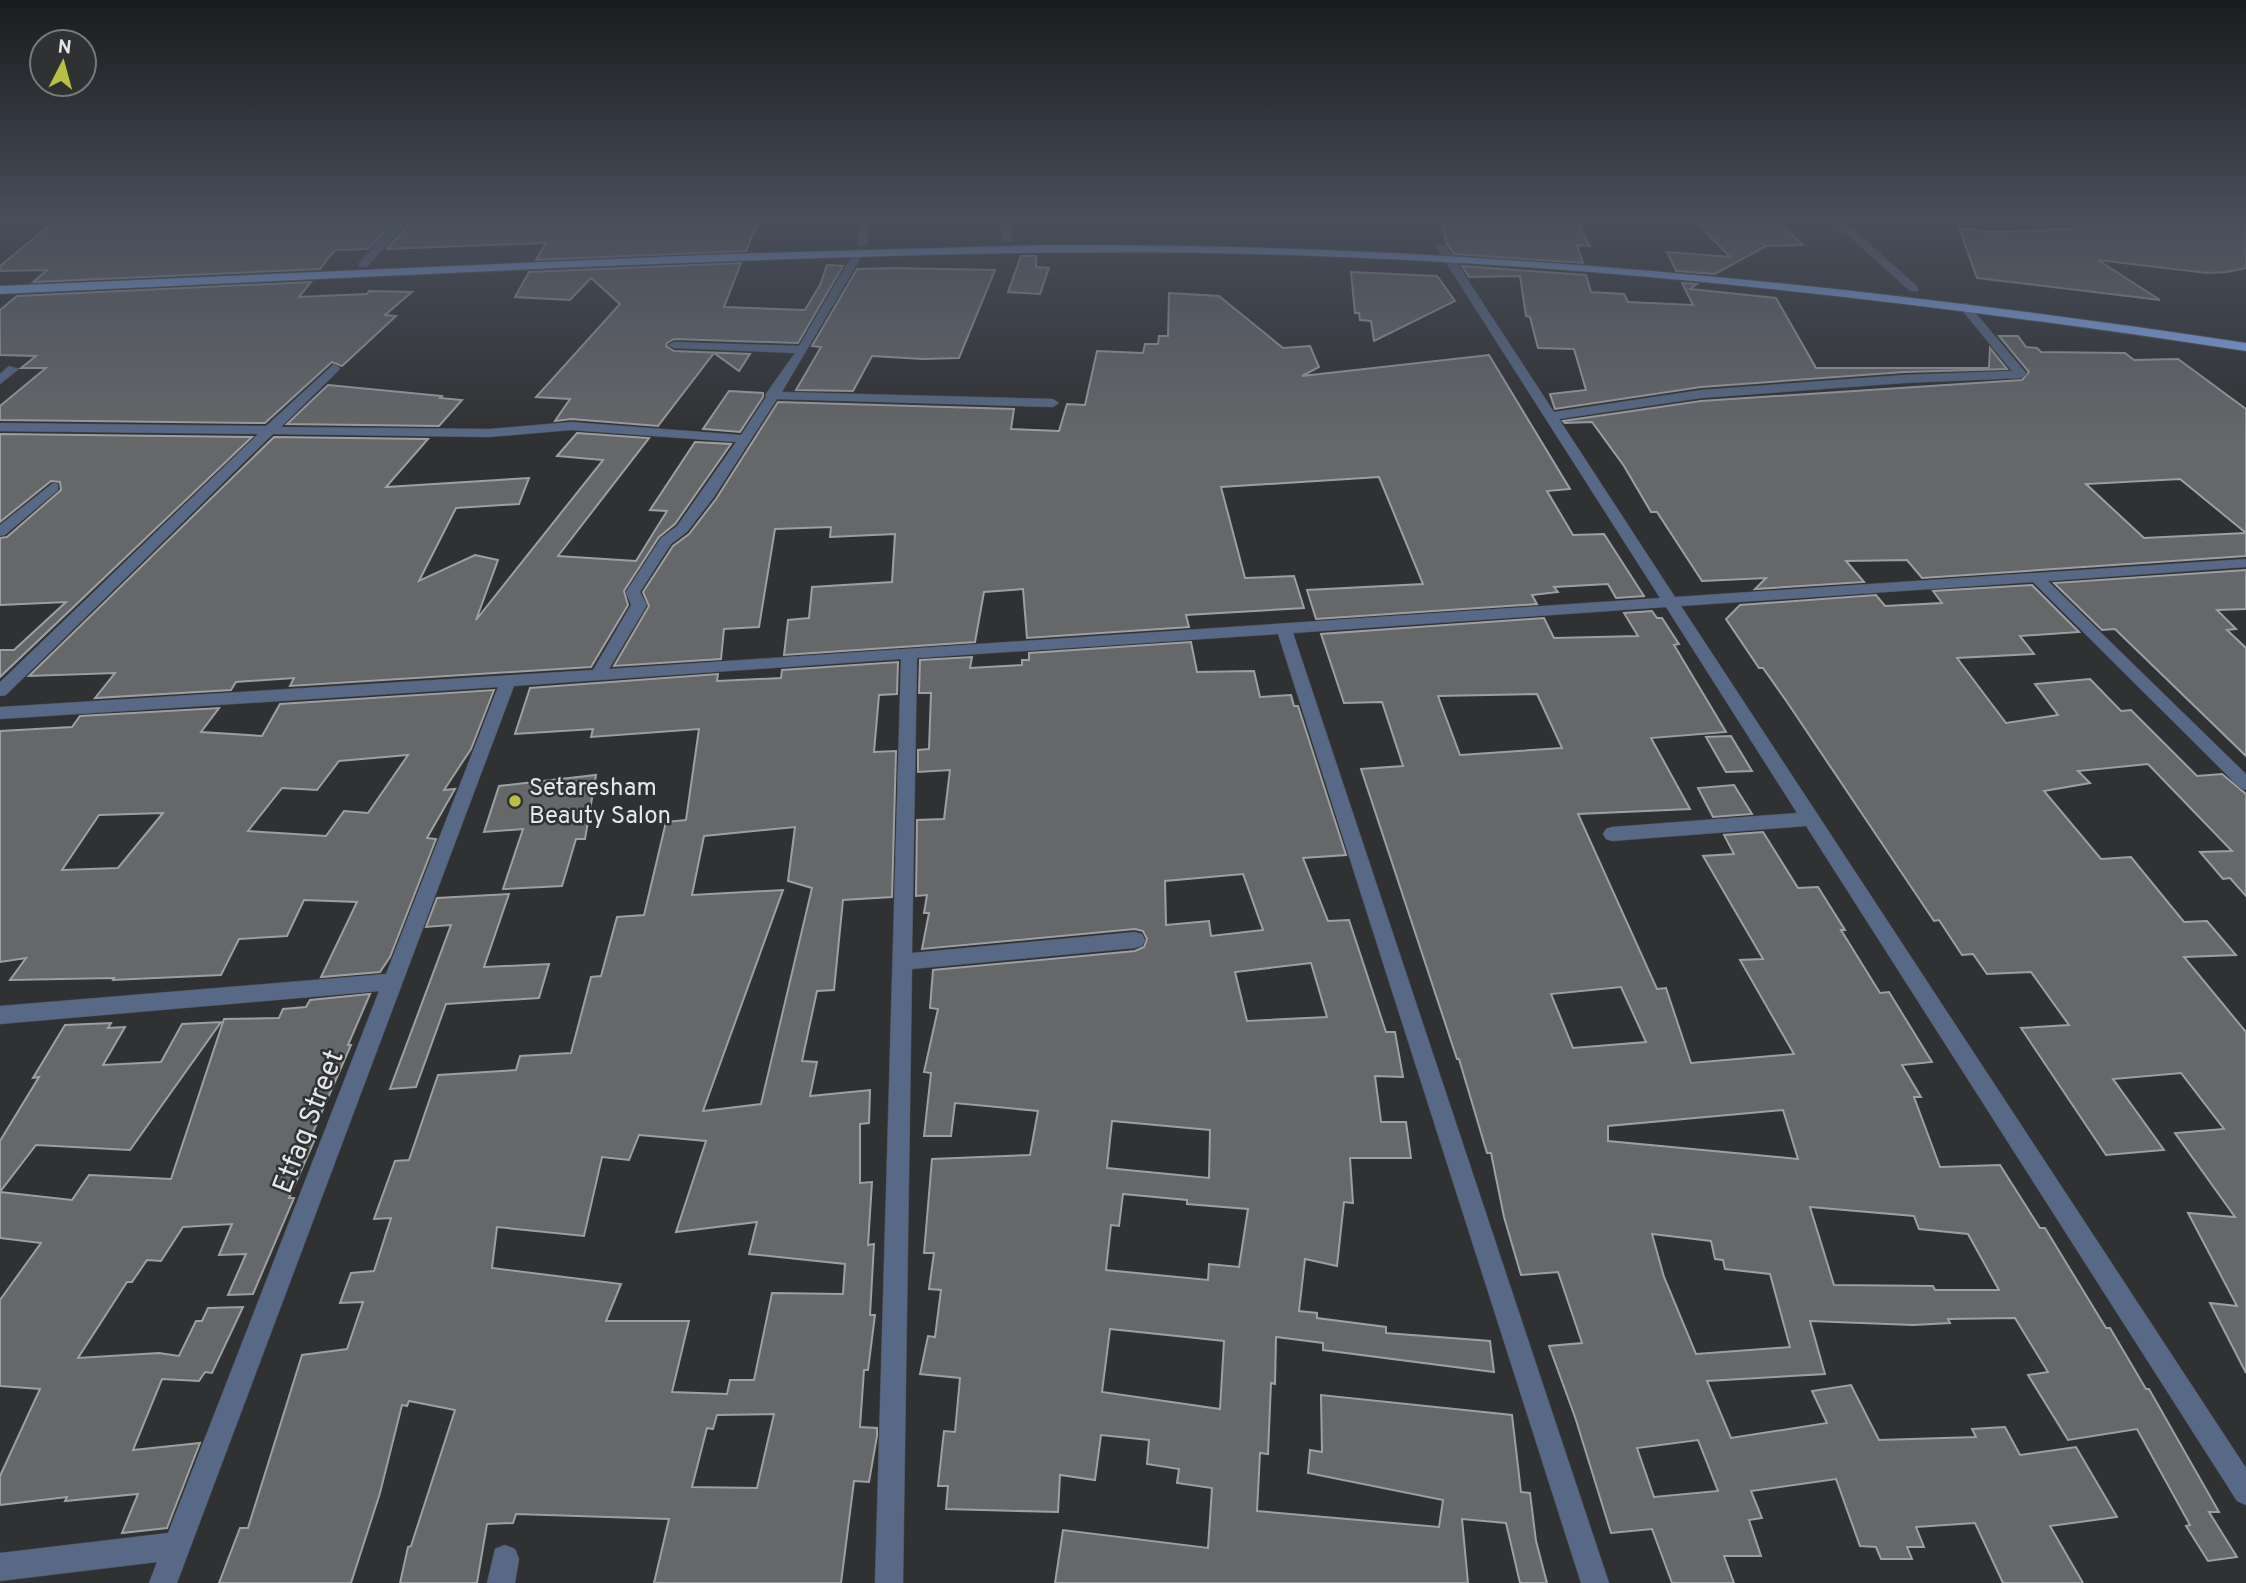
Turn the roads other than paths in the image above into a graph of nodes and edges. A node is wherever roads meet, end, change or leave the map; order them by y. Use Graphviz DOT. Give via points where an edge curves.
graph roads {
  1 [pos="837,291"];
  2 [pos="1470,291"];
  3 [pos="1831,291"];
  4 [pos="1927,291"];
  5 [pos="1964,306"];
  6 [pos="2246,336"];
  7 [pos="674,345"];
  8 [pos="2246,346"];
  9 [pos="803,350"];
  10 [pos="334,368"];
  11 [pos="13,369"];
  12 [pos="0,380"];
  13 [pos="771,395"];
  14 [pos="1053,403"];
  15 [pos="1552,416"];
  16 [pos="0,427"];
  17 [pos="270,429"];
  18 [pos="745,439"];
  19 [pos="53,487"];
  20 [pos="0,532"];
  21 [pos="2246,563"];
  22 [pos="2036,577"];
  23 [pos="1671,601"];
  24 [pos="1284,628"];
  25 [pos="909,652"];
  26 [pos="599,673"];
  27 [pos="508,681"];
  28 [pos="0,691"];
  29 [pos="0,713"];
  30 [pos="2246,784"];
  31 [pos="1812,819"];
  32 [pos="1612,834"];
  33 [pos="1135,940"];
  34 [pos="903,962"];
  35 [pos="392,982"];
  36 [pos="0,1015"];
  37 [pos="2246,1492"];
  38 [pos="176,1546"];
  39 [pos="0,1567"];
  40 [pos="163,1583"];
  41 [pos="890,1583"];
  42 [pos="1595,1583"];
  1 -- 9 [label="street"];
  2 -- 15 [label="street"];
  3 -- 5 [label="highway"];
  4 -- 6 [label="highway"];
  5 -- 8 [label="highway"];
  5 -- 15 [label="street" via="2021,374 1701,394"];
  7 -- 9 [label="street"];
  9 -- 13 [label="street"];
  10 -- 17 [label="street"];
  11 -- 12 [label="street"];
  13 -- 14 [label="street"];
  13 -- 18 [label="street"];
  15 -- 23 [label="street"];
  16 -- 17 [label="street"];
  17 -- 18 [label="street" via="489,433 571,426"];
  17 -- 28 [label="street"];
  18 -- 26 [label="street" via="633,592 639,605"];
  19 -- 20 [label="street"];
  21 -- 22 [label="street"];
  22 -- 23 [label="street"];
  22 -- 30 [label="street"];
  23 -- 24 [label="street"];
  23 -- 31 [label="street"];
  24 -- 25 [label="street"];
  24 -- 42 [label="street"];
  25 -- 26 [label="street"];
  25 -- 34 [label="street"];
  26 -- 27 [label="street"];
  27 -- 29 [label="street"];
  27 -- 35 [label="street, Etfaq Street"];
  31 -- 32 [label="street"];
  31 -- 37 [label="street"];
  33 -- 34 [label="street"];
  34 -- 41 [label="street"];
  35 -- 36 [label="street"];
  35 -- 38 [label="street, Etfaq Street"];
  38 -- 39 [label="street"];
  38 -- 40 [label="street, Etfaq Street"];
}
